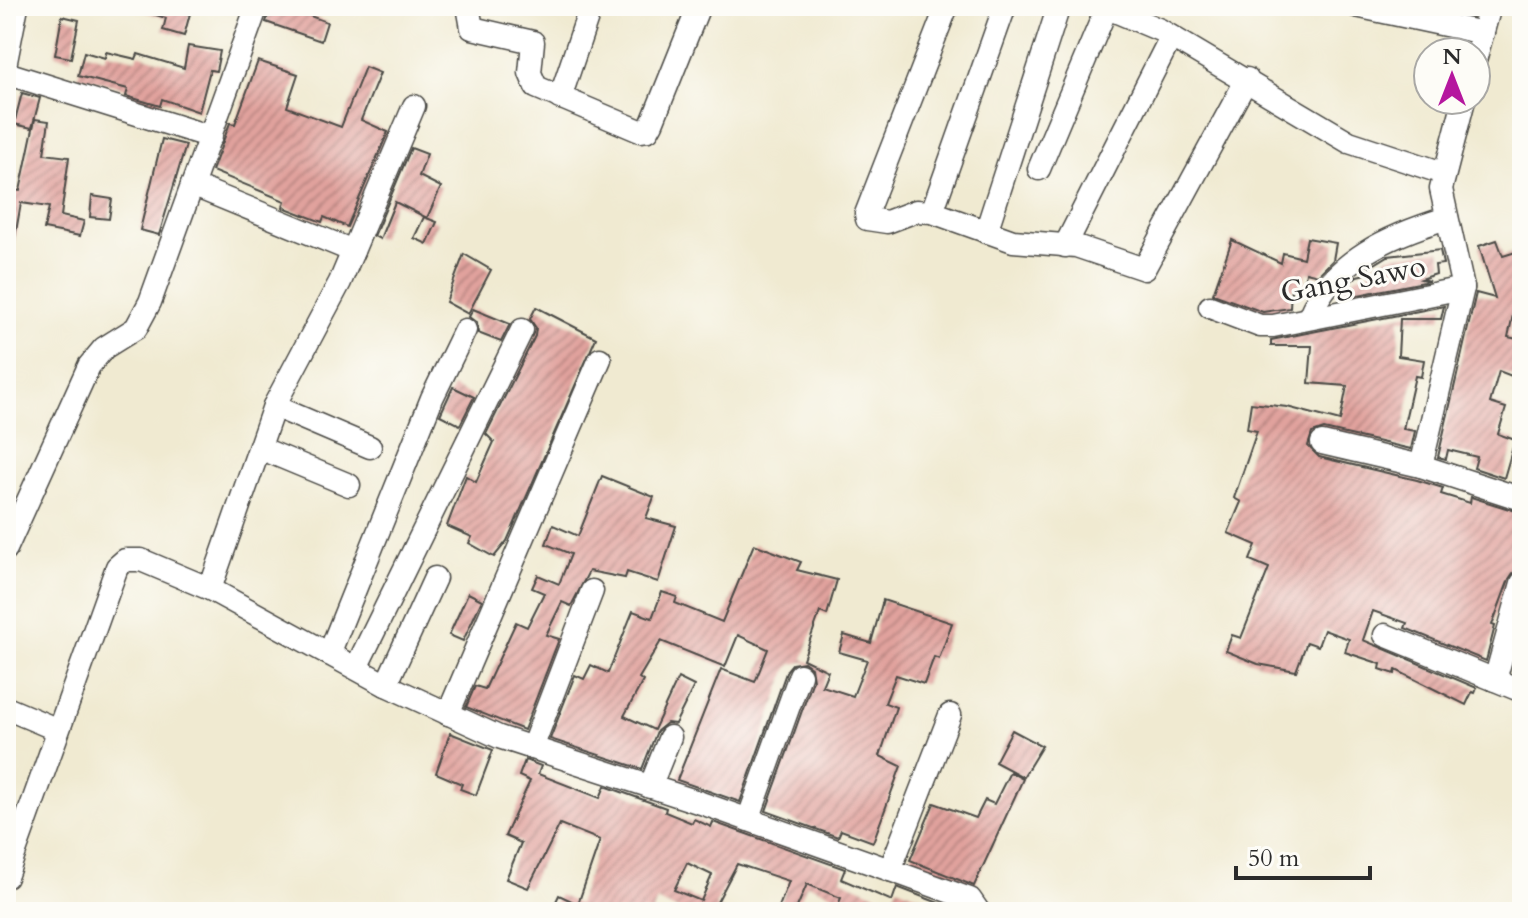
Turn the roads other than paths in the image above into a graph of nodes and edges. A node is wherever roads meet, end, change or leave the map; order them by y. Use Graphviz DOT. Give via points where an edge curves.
graph roads {
  1 [pos="17,6"];
  2 [pos="257,6"];
  3 [pos="468,6"];
  4 [pos="591,6"];
  5 [pos="699,6"];
  6 [pos="947,6"];
  7 [pos="1005,6"];
  8 [pos="1059,6"];
  9 [pos="1356,6"];
  10 [pos="1490,6"];
  11 [pos="1105,7"];
  12 [pos="1483,33"];
  13 [pos="1482,36"];
  14 [pos="1171,37"];
  15 [pos="6,61"];
  16 [pos="6,73"];
  17 [pos="1247,79"];
  18 [pos="560,98"];
  19 [pos="414,106"];
  20 [pos="1459,116"];
  21 [pos="211,137"];
  22 [pos="1039,169"];
  23 [pos="1443,173"];
  24 [pos="192,185"];
  25 [pos="932,212"];
  26 [pos="1447,218"];
  27 [pos="986,232"];
  28 [pos="1065,246"];
  29 [pos="353,251"];
  30 [pos="1463,288"];
  31 [pos="1210,307"];
  32 [pos="1309,317"];
  33 [pos="465,330"];
  34 [pos="522,330"];
  35 [pos="600,359"];
  36 [pos="274,406"];
  37 [pos="1322,443"];
  38 [pos="370,447"];
  39 [pos="260,448"];
  40 [pos="1421,466"];
  41 [pos="349,485"];
  42 [pos="6,495"];
  43 [pos="1522,499"];
  44 [pos="27,505"];
  45 [pos="6,549"];
  46 [pos="435,578"];
  47 [pos="1522,583"];
  48 [pos="210,589"];
  49 [pos="592,591"];
  50 [pos="1385,635"];
  51 [pos="329,654"];
  52 [pos="356,668"];
  53 [pos="800,675"];
  54 [pos="1495,680"];
  55 [pos="386,685"];
  56 [pos="1522,691"];
  57 [pos="6,708"];
  58 [pos="448,714"];
  59 [pos="950,715"];
  60 [pos="58,730"];
  61 [pos="670,737"];
  62 [pos="532,748"];
  63 [pos="650,787"];
  64 [pos="748,820"];
  65 [pos="890,870"];
  66 [pos="6,877"];
  67 [pos="974,906"];
  1 -- 15 [label="street"];
  2 -- 21 [label="street"];
  3 -- 18 [label="street" via="472,28 533,42 533,84"];
  4 -- 18 [label="street"];
  5 -- 18 [label="street" via="648,130"];
  6 -- 25 [label="street" via="866,216 887,222 916,211"];
  7 -- 25 [label="street"];
  8 -- 27 [label="street"];
  9 -- 12 [label="street"];
  10 -- 12 [label="street"];
  11 -- 14 [label="street"];
  11 -- 22 [label="street"];
  12 -- 13 [label="street"];
  14 -- 17 [label="street"];
  14 -- 28 [label="street"];
  16 -- 21 [label="street"];
  17 -- 23 [label="street" via="1349,142"];
  17 -- 28 [label="street" via="1149,264 1138,269"];
  19 -- 29 [label="street"];
  20 -- 23 [label="street"];
  21 -- 24 [label="street"];
  23 -- 26 [label="street"];
  24 -- 29 [label="street"];
  24 -- 44 [label="street" via="150,302 136,328 104,348 89,366"];
  25 -- 27 [label="street"];
  26 -- 30 [label="street"];
  26 -- 32 [label="street" via="1406,230 1356,259 1324,287"];
  27 -- 28 [label="street" via="1013,241"];
  29 -- 36 [label="street"];
  30 -- 32 [label="street, Gang Sawo"];
  30 -- 40 [label="street"];
  31 -- 32 [label="street, Gang Sawo" via="1260,326"];
  33 -- 51 [label="street" via="432,398"];
  34 -- 52 [label="street"];
  35 -- 58 [label="street"];
  36 -- 38 [label="street"];
  36 -- 39 [label="street"];
  37 -- 40 [label="street"];
  39 -- 41 [label="street"];
  39 -- 48 [label="street"];
  40 -- 43 [label="street"];
  42 -- 44 [label="street"];
  44 -- 45 [label="street"];
  46 -- 55 [label="street"];
  47 -- 54 [label="street"];
  48 -- 51 [label="street"];
  48 -- 60 [label="street" via="141,560 125,560 117,567"];
  49 -- 62 [label="street"];
  50 -- 54 [label="street"];
  51 -- 52 [label="street"];
  52 -- 55 [label="street"];
  53 -- 64 [label="street"];
  54 -- 56 [label="street"];
  55 -- 58 [label="street"];
  57 -- 60 [label="street"];
  58 -- 62 [label="street"];
  59 -- 65 [label="street"];
  60 -- 66 [label="street"];
  61 -- 63 [label="street"];
  62 -- 63 [label="street"];
  63 -- 64 [label="street"];
  64 -- 65 [label="street"];
  65 -- 67 [label="street"];
}
